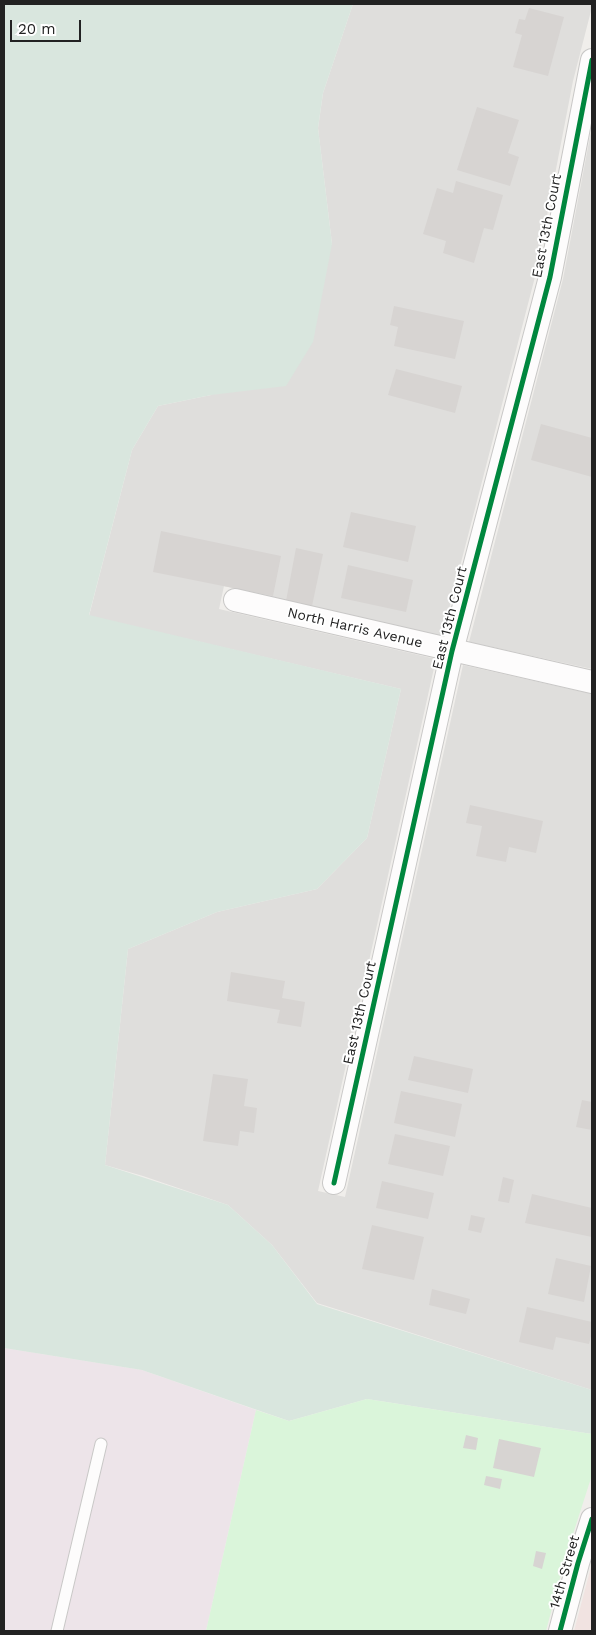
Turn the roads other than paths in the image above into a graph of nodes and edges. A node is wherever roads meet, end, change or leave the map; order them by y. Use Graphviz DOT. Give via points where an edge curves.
graph roads {
  1 [pos="592,60"];
  2 [pos="235,600"];
  3 [pos="452,650"];
  4 [pos="592,682"];
  5 [pos="334,1183"];
  6 [pos="101,1444"];
  7 [pos="592,1519"];
  8 [pos="56,1631"];
  9 [pos="560,1631"];
  1 -- 3 [label="street, East 13th Court" via="550,277"];
  2 -- 3 [label="street, North Harris Avenue"];
  3 -- 4 [label="street, North Harris Avenue"];
  3 -- 5 [label="street, East 13th Court"];
  6 -- 8 [label="lane"];
  7 -- 9 [label="street, 14th Street"];
}
